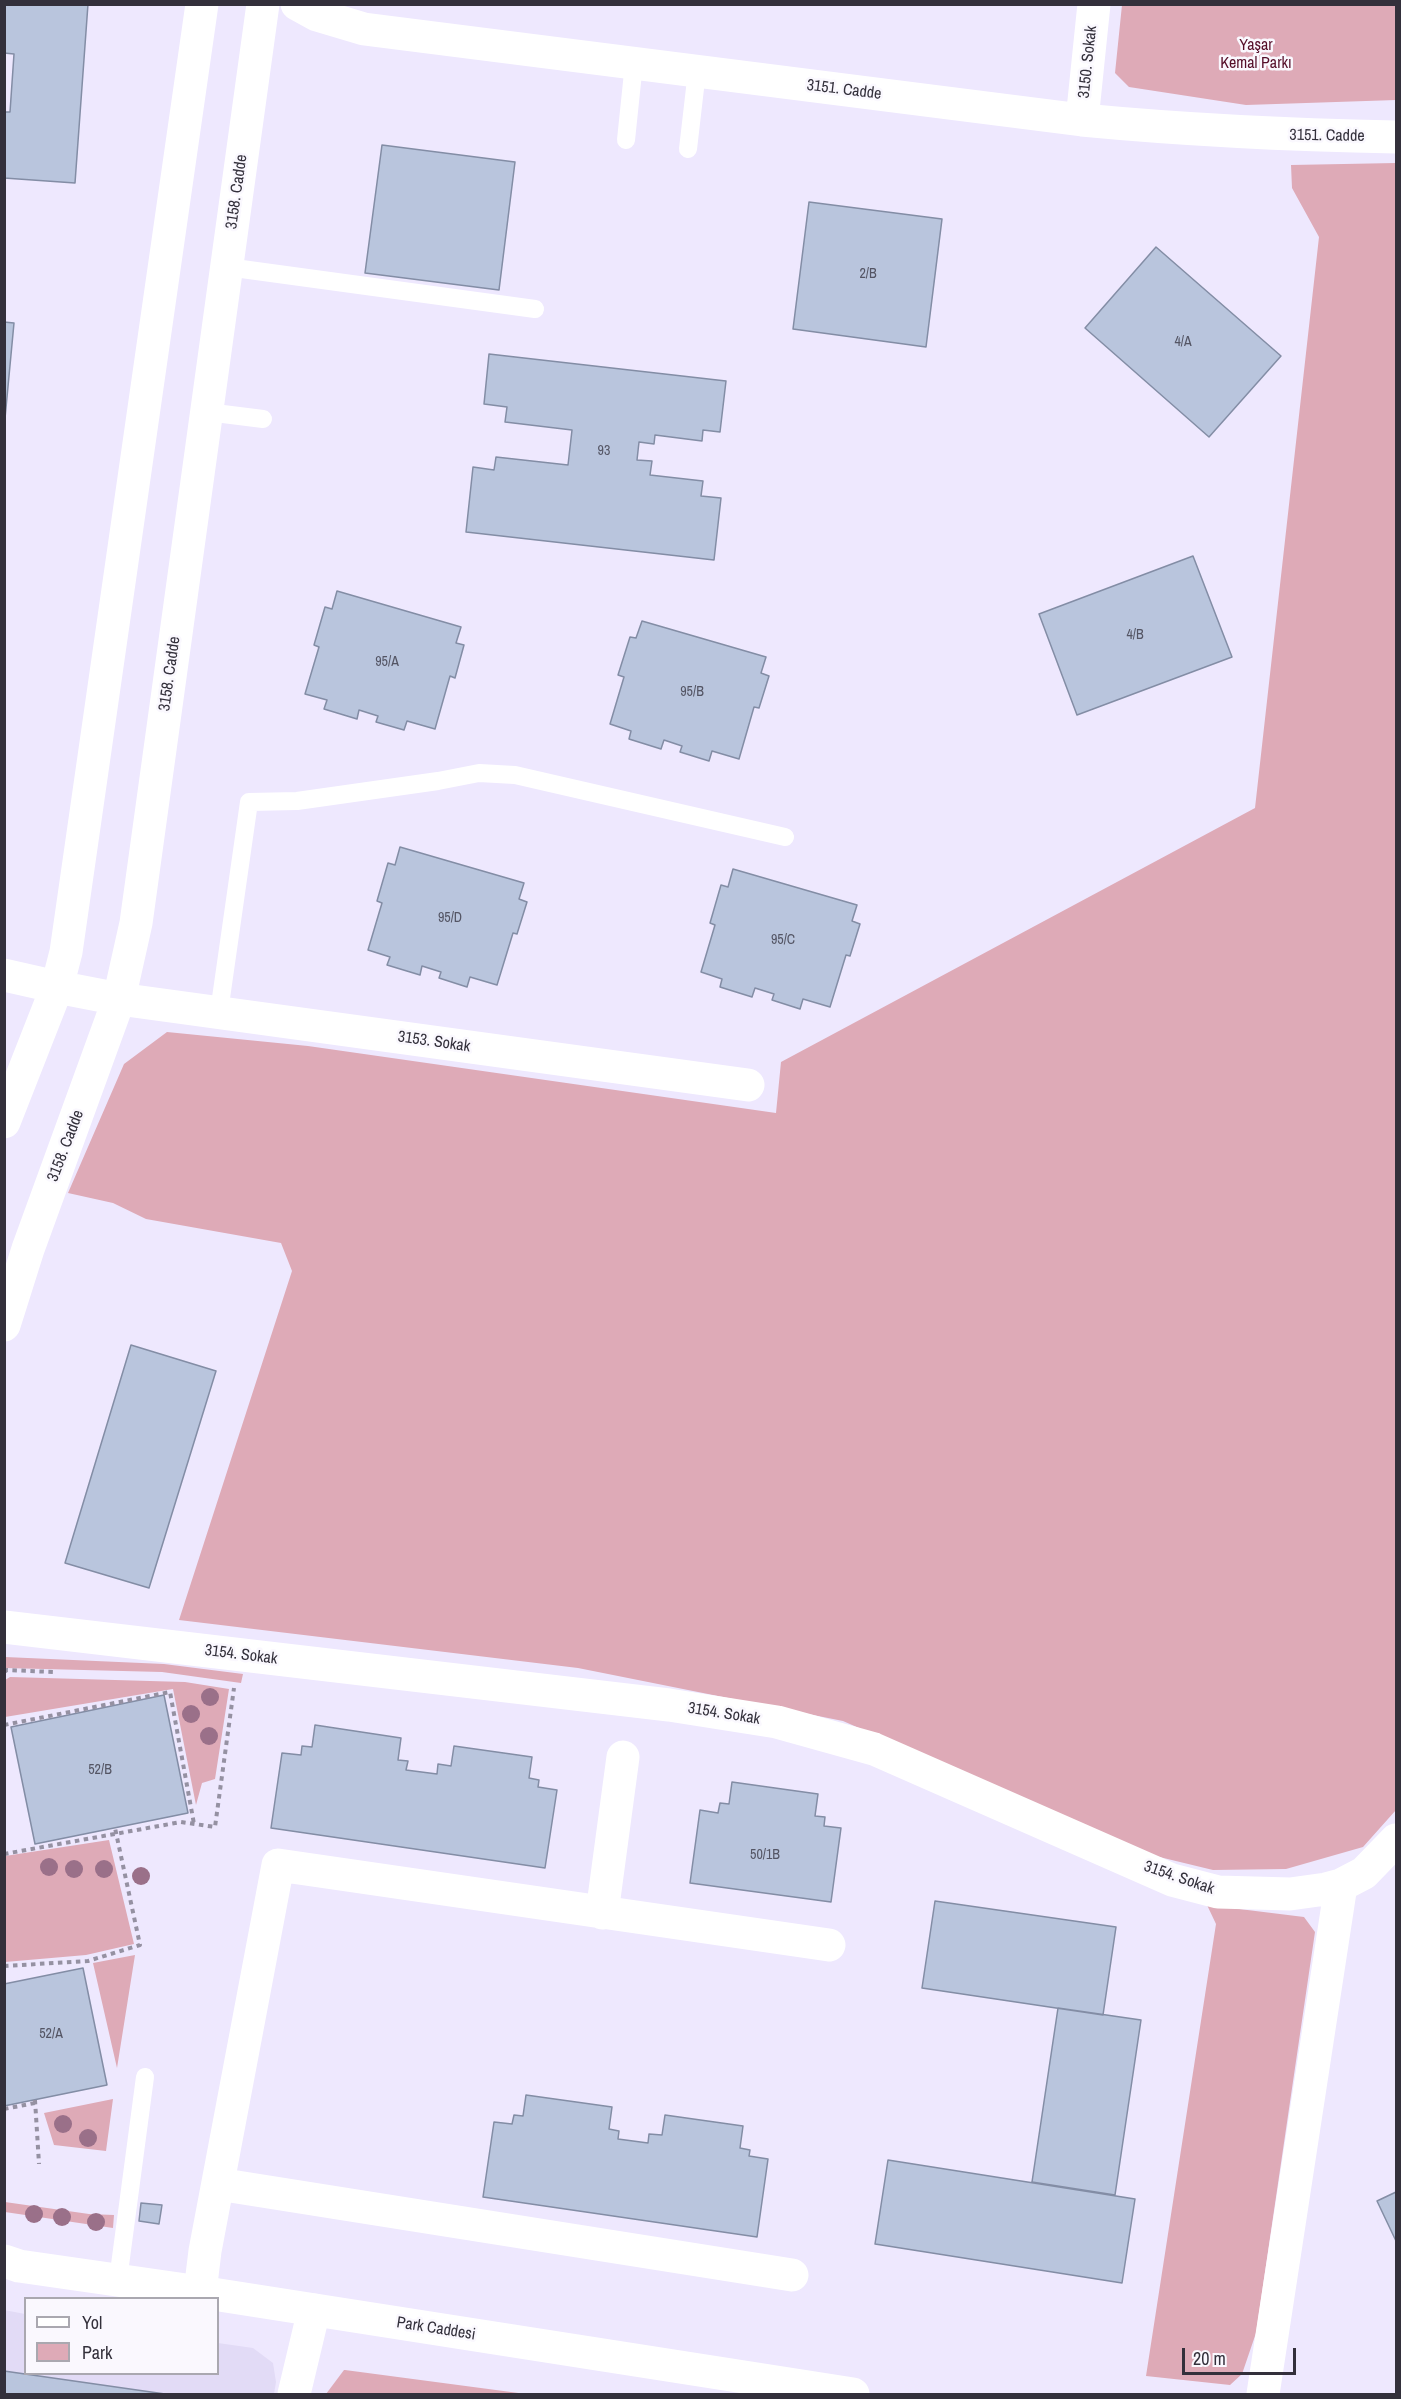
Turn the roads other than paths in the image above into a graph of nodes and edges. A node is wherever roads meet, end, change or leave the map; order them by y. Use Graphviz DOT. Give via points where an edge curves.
graph roads {
  1 [pos="202,4"];
  2 [pos="263,4"];
  3 [pos="297,4"];
  4 [pos="1094,4"];
  5 [pos="634,63"];
  6 [pos="697,71"];
  7 [pos="1082,120"];
  8 [pos="1396,137"];
  9 [pos="626,140"];
  10 [pos="688,148"];
  11 [pos="227,267"];
  12 [pos="535,309"];
  13 [pos="207,412"];
  14 [pos="263,419"];
  15 [pos="785,837"];
  16 [pos="4,975"];
  17 [pos="57,987"];
  18 [pos="119,999"];
  19 [pos="219,1012"];
  20 [pos="748,1085"];
  21 [pos="4,1122"];
  22 [pos="4,1325"];
  23 [pos="4,1627"];
  24 [pos="623,1757"];
  25 [pos="1396,1840"];
  26 [pos="1341,1885"];
  27 [pos="602,1913"];
  28 [pos="830,1945"];
  29 [pos="145,2077"];
  30 [pos="218,2184"];
  31 [pos="9,2264"];
  32 [pos="792,2275"];
  33 [pos="118,2280"];
  34 [pos="200,2292"];
  35 [pos="314,2310"];
  36 [pos="294,2394"];
  37 [pos="853,2394"];
  38 [pos="1263,2394"];
  1 -- 17 [label="street" via="73,912"];
  2 -- 11 [label="street, 3158. Cadde"];
  3 -- 5 [label="street, 3151. Cadde" via="364,29"];
  4 -- 7 [label="street, 3150. Sokak"];
  5 -- 6 [label="street, 3151. Cadde"];
  5 -- 9 [label="lane"];
  6 -- 7 [label="street, 3151. Cadde"];
  6 -- 10 [label="lane"];
  7 -- 8 [label="street, 3151. Cadde" via="1201,130"];
  11 -- 12 [label="lane"];
  11 -- 13 [label="street, 3158. Cadde"];
  13 -- 14 [label="lane"];
  13 -- 18 [label="street, 3158. Cadde" via="136,923"];
  15 -- 19 [label="lane" via="515,775 479,773 297,801 249,802"];
  16 -- 17 [label="street, 3153. Sokak"];
  17 -- 18 [label="street, 3153. Sokak"];
  17 -- 21 [label="street"];
  18 -- 19 [label="street, 3153. Sokak"];
  18 -- 22 [label="street, 3158. Cadde"];
  19 -- 20 [label="street, 3153. Sokak"];
  23 -- 26 [label="street, 3154. Sokak" via="741,1715 843,1739 893,1756 1194,1887 1265,1894"];
  24 -- 27 [label="street"];
  25 -- 26 [label="street, 3154. Sokak" via="1364,1873"];
  26 -- 38 [label="street"];
  27 -- 28 [label="street"];
  27 -- 30 [label="street" via="278,1865"];
  29 -- 33 [label="lane"];
  30 -- 32 [label="street"];
  30 -- 34 [label="street"];
  31 -- 33 [label="street, Park Caddesi"];
  33 -- 34 [label="street, Park Caddesi"];
  34 -- 35 [label="street, Park Caddesi"];
  35 -- 36 [label="street"];
  35 -- 37 [label="street, Park Caddesi"];
}
